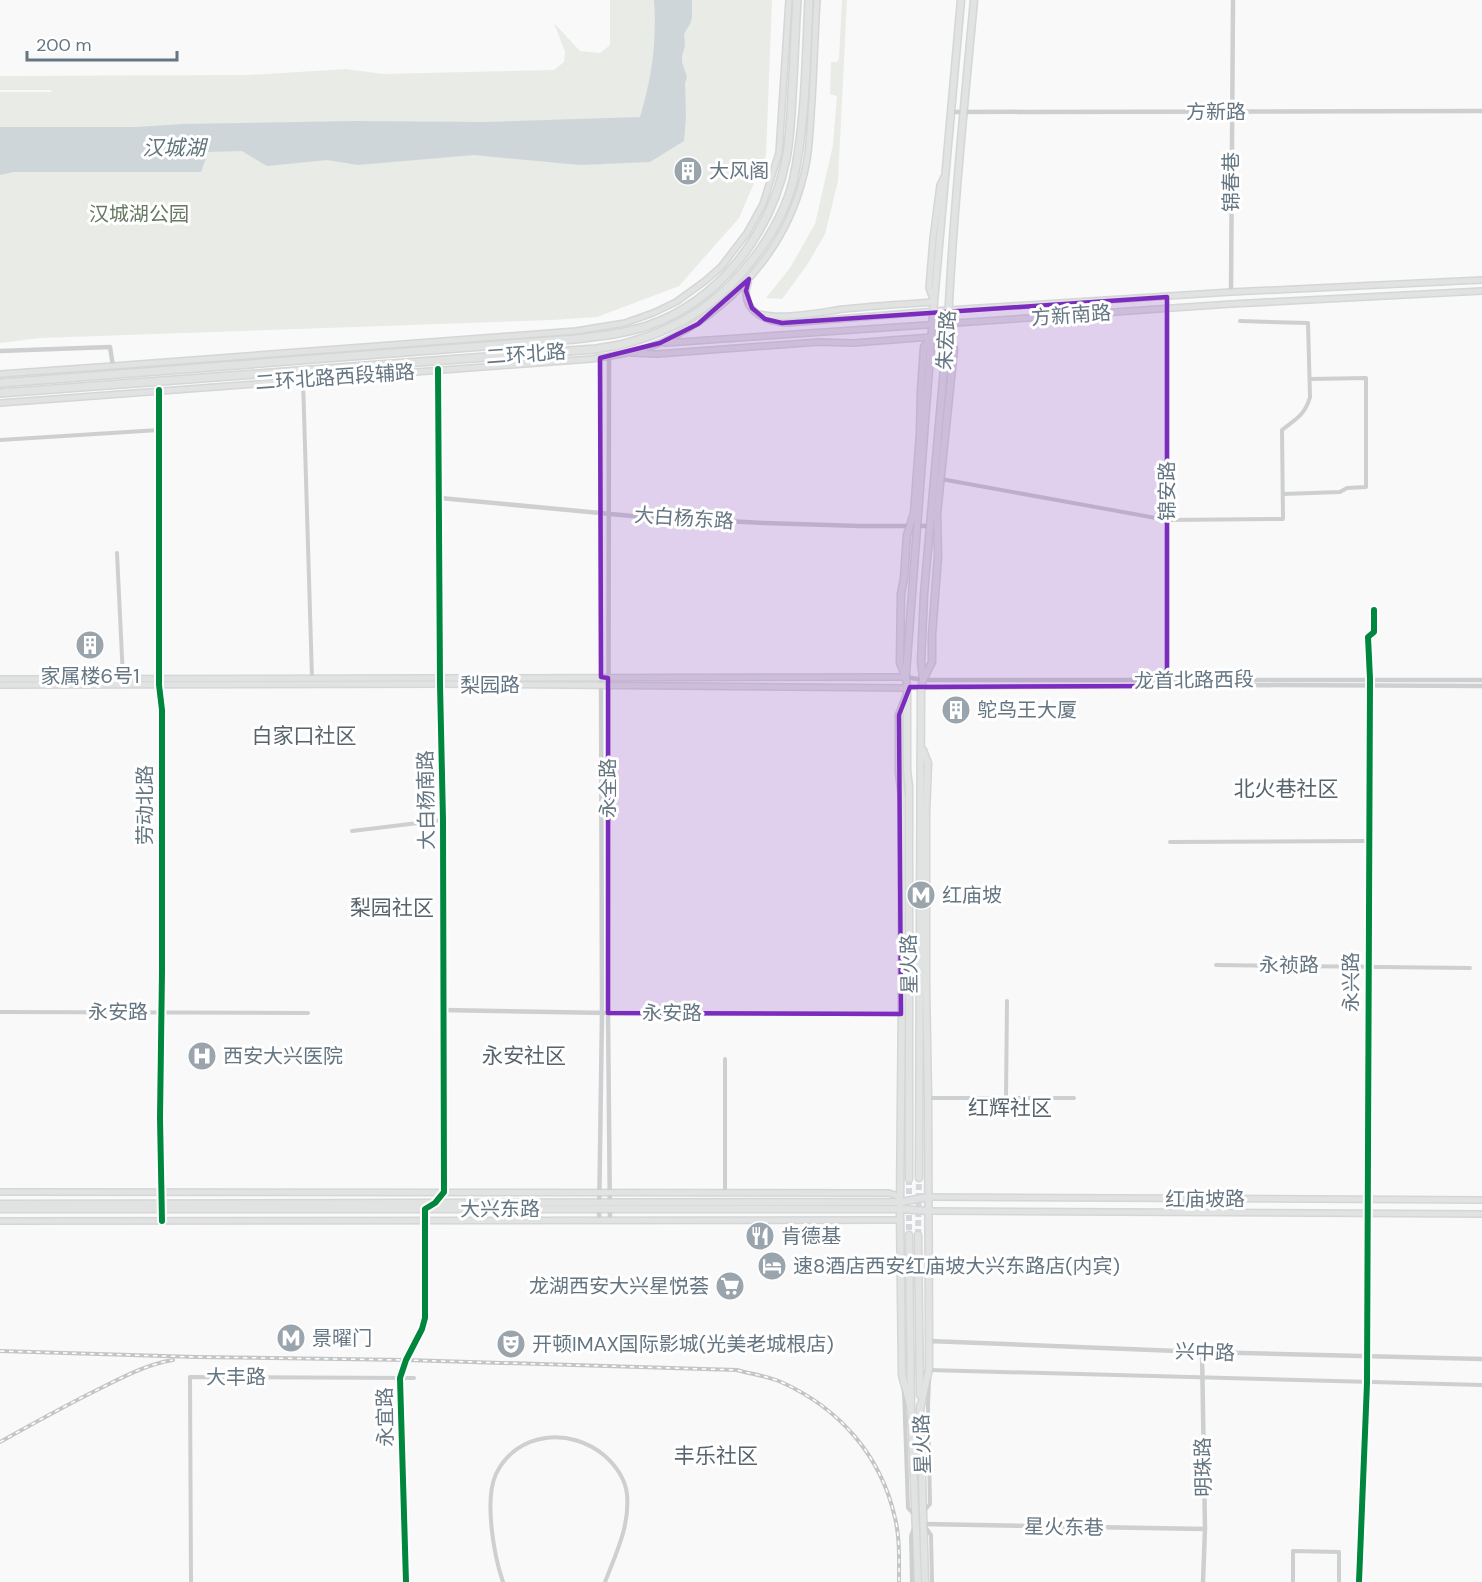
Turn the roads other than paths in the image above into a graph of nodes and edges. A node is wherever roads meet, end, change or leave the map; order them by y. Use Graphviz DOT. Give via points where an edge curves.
graph roads {
  1 [pos="789,0"];
  2 [pos="797,0"];
  3 [pos="809,0"];
  4 [pos="817,0"];
  5 [pos="961,0"];
  6 [pos="974,0"];
  7 [pos="1233,0"];
  8 [pos="1482,111"];
  9 [pos="950,112"];
  10 [pos="1231,112"];
  11 [pos="963,113"];
  12 [pos="749,279"];
  13 [pos="1482,280"];
  14 [pos="1482,291"];
  15 [pos="1232,292"];
  16 [pos="1167,297"];
  17 [pos="934,302"];
  18 [pos="752,308"];
  19 [pos="1167,308"];
  20 [pos="948,310"];
  21 [pos="933,311"];
  22 [pos="1240,321"];
  23 [pos="948,323"];
  24 [pos="932,325"];
  25 [pos="947,333"];
  26 [pos="932,337"];
  27 [pos="660,343"];
  28 [pos="0,351"];
  29 [pos="624,353"];
  30 [pos="609,356"];
  31 [pos="600,358"];
  32 [pos="113,366"];
  33 [pos="438,369"];
  34 [pos="0,374"];
  35 [pos="1311,379"];
  36 [pos="303,380"];
  37 [pos="0,383"];
  38 [pos="159,390"];
  39 [pos="0,393"];
  40 [pos="0,403"];
  41 [pos="159,430"];
  42 [pos="0,440"];
  43 [pos="941,479"];
  44 [pos="1283,494"];
  45 [pos="440,498"];
  46 [pos="932,506"];
  47 [pos="601,512"];
  48 [pos="609,513"];
  49 [pos="1167,520"];
  50 [pos="910,525"];
  51 [pos="918,525"];
  52 [pos="930,526"];
  53 [pos="938,532"];
  54 [pos="117,553"];
  55 [pos="1374,610"];
  56 [pos="601,677"];
  57 [pos="906,677"];
  58 [pos="123,678"];
  59 [pos="312,678"];
  60 [pos="608,678"];
  61 [pos="0,679"];
  62 [pos="1370,679"];
  63 [pos="1167,680"];
  64 [pos="1482,680"];
  65 [pos="440,681"];
  66 [pos="159,682"];
  67 [pos="922,683"];
  68 [pos="0,685"];
  69 [pos="601,685"];
  70 [pos="608,685"];
  71 [pos="1167,686"];
  72 [pos="1369,686"];
  73 [pos="1482,686"];
  74 [pos="907,691"];
  75 [pos="921,745"];
  76 [pos="901,782"];
  77 [pos="909,808"];
  78 [pos="443,820"];
  79 [pos="352,831"];
  80 [pos="1368,841"];
  81 [pos="1170,842"];
  82 [pos="905,857"];
  83 [pos="905,921"];
  84 [pos="1216,965"];
  85 [pos="1368,966"];
  86 [pos="1470,968"];
  87 [pos="902,975"];
  88 [pos="920,975"];
  89 [pos="910,993"];
  90 [pos="926,999"];
  91 [pos="1007,1001"];
  92 [pos="443,1010"];
  93 [pos="0,1012"];
  94 [pos="161,1012"];
  95 [pos="308,1013"];
  96 [pos="605,1013"];
  97 [pos="901,1014"];
  98 [pos="725,1059"];
  99 [pos="928,1098"];
  100 [pos="1006,1098"];
  101 [pos="1074,1098"];
  102 [pos="919,1178"];
  103 [pos="909,1179"];
  104 [pos="162,1191"];
  105 [pos="0,1192"];
  106 [pos="444,1192"];
  107 [pos="599,1192"];
  108 [pos="610,1192"];
  109 [pos="725,1192"];
  110 [pos="928,1197"];
  111 [pos="1367,1200"];
  112 [pos="1482,1200"];
  113 [pos="435,1203"];
  114 [pos="0,1204"];
  115 [pos="599,1206"];
  116 [pos="610,1206"];
  117 [pos="900,1206"];
  118 [pos="162,1207"];
  119 [pos="0,1209"];
  120 [pos="424,1209"];
  121 [pos="929,1211"];
  122 [pos="1367,1213"];
  123 [pos="1482,1214"];
  124 [pos="599,1220"];
  125 [pos="610,1220"];
  126 [pos="900,1220"];
  127 [pos="0,1221"];
  128 [pos="162,1221"];
  129 [pos="424,1221"];
  130 [pos="918,1234"];
  131 [pos="909,1235"];
  132 [pos="929,1341"];
  133 [pos="1202,1352"];
  134 [pos="1367,1357"];
  135 [pos="1482,1359"];
  136 [pos="929,1369"];
  137 [pos="902,1375"];
  138 [pos="1202,1377"];
  139 [pos="400,1378"];
  140 [pos="414,1378"];
  141 [pos="1367,1383"];
  142 [pos="1482,1385"];
  143 [pos="912,1409"];
  144 [pos="920,1410"];
  145 [pos="924,1512"];
  146 [pos="915,1515"];
  147 [pos="924,1524"];
  148 [pos="916,1525"];
  149 [pos="1204,1529"];
  150 [pos="191,1582"];
  151 [pos="406,1582"];
  152 [pos="503,1582"];
  153 [pos="605,1582"];
  154 [pos="912,1582"];
  155 [pos="918,1582"];
  156 [pos="925,1582"];
  157 [pos="932,1582"];
  158 [pos="1203,1582"];
  159 [pos="1293,1582"];
  160 [pos="1339,1582"];
  161 [pos="1359,1582"];
  1 -- 32 [label="main road, 二环北路西段辅路" via="779,153 764,204 720,267 676,302 625,323 576,330"];
  2 -- 37 [label="highway, 二环北路" via="787,156 779,188 756,236 729,273 666,318 625,332 575,339"];
  3 -- 39 [label="highway, 二环北路" via="800,142 792,184 778,221 741,275 697,313 670,327 627,343 596,349"];
  4 -- 12 [label="main road, 二环北路西段辅路" via="807,162 788,220"];
  5 -- 9 [label="main road, 朱宏路"];
  6 -- 11 [label="main road, 朱宏路"];
  7 -- 10 [label="street, 锦春巷"];
  8 -- 10 [label="street, 方新路"];
  9 -- 11 [label="street, 方新路"];
  9 -- 17 [label="main road, 朱宏路"];
  10 -- 11 [label="street, 方新路"];
  10 -- 15 [label="street, 锦春巷"];
  11 -- 20 [label="main road, 朱宏路"];
  12 -- 18 [label="main road" via="746,291"];
  12 -- 27 [label="main road, 二环北路西段辅路" via="698,324"];
  13 -- 15 [label="main road, 方新南路"];
  14 -- 19 [label="main road, 方新南路"];
  15 -- 16 [label="main road, 方新南路"];
  16 -- 19 [label="street, 锦安路"];
  16 -- 20 [label="main road, 方新南路"];
  17 -- 18 [label="main road" via="778,316 761,315"];
  17 -- 21 [label="main road, 朱宏路"];
  18 -- 21 [label="main road, 方新南路" via="765,319 788,323"];
  19 -- 23 [label="main road, 方新南路"];
  19 -- 49 [label="street, 锦安路"];
  20 -- 21 [label="main road, 方新南路"];
  20 -- 23 [label="main road, 朱宏路"];
  21 -- 24 [label="main road, 朱宏路"];
  22 -- 35 [label="street" via="1308,323"];
  23 -- 24 [label="main road, 方新南路"];
  23 -- 25 [label="main road, 朱宏路"];
  24 -- 26 [label="main road, 朱宏路"];
  24 -- 27 [label="main road, 方新南路"];
  25 -- 43 [label="main road" via="954,349"];
  25 -- 46 [label="main road, 朱宏路"];
  26 -- 29 [label="main road"];
  26 -- 50 [label="main road" via="924,347 914,513"];
  26 -- 51 [label="main road, 朱宏路"];
  27 -- 29 [label="main road, 二环北路西段辅路"];
  28 -- 32 [label="street" via="110,347"];
  29 -- 30 [label="main road, 二环北路西段辅路"];
  30 -- 31 [label="main road, 二环北路西段辅路"];
  30 -- 48 [label="street, 永全路"];
  31 -- 33 [label="main road, 二环北路西段辅路"];
  31 -- 47 [label="street, 永全路"];
  32 -- 34 [label="main road, 二环北路西段辅路"];
  33 -- 36 [label="main road, 二环北路西段辅路"];
  33 -- 45 [label="street, 大白杨南路"];
  35 -- 44 [label="street" via="1307,408 1282,430"];
  35 -- 44 [label="street" via="1366,378 1366,487"];
  36 -- 38 [label="main road, 二环北路西段辅路"];
  36 -- 59 [label="street"];
  38 -- 40 [label="main road, 二环北路西段辅路"];
  38 -- 41 [label="street, 劳动北路"];
  41 -- 42 [label="street"];
  41 -- 66 [label="street, 劳动北路"];
  43 -- 49 [label="street"];
  43 -- 53 [label="main road"];
  44 -- 49 [label="street" via="1283,519"];
  45 -- 47 [label="street, 大白杨东路"];
  45 -- 65 [label="street, 大白杨南路"];
  46 -- 52 [label="main road, 朱宏路"];
  46 -- 53 [label="main road"];
  47 -- 48 [label="street, 大白杨东路"];
  47 -- 56 [label="street, 永全路"];
  48 -- 50 [label="street, 大白杨东路" via="764,523"];
  48 -- 60 [label="street, 永全路"];
  49 -- 63 [label="street, 锦安路"];
  50 -- 51 [label="street, 大白杨东路"];
  50 -- 57 [label="main road" via="900,611 900,663"];
  51 -- 52 [label="street, 大白杨东路"];
  51 -- 57 [label="main road, 朱宏路"];
  52 -- 67 [label="main road, 朱宏路"];
  53 -- 67 [label="main road" via="932,662"];
  54 -- 58 [label="street"];
  55 -- 62 [label="street, 永兴路" via="1374,632 1368,637"];
  56 -- 60 [label="main road, 梨园路"];
  56 -- 65 [label="main road, 梨园路"];
  56 -- 69 [label="street, 永全路"];
  57 -- 60 [label="main road, 梨园路"];
  57 -- 67 [label="street, 龙首北路西段"];
  57 -- 74 [label="main road, 星火路"];
  58 -- 61 [label="main road, 梨园路"];
  58 -- 66 [label="main road, 梨园路"];
  59 -- 65 [label="main road, 梨园路"];
  59 -- 66 [label="main road, 梨园路"];
  60 -- 70 [label="street, 永全路"];
  62 -- 63 [label="street, 龙首北路西段"];
  62 -- 64 [label="street, 龙首北路西段"];
  62 -- 72 [label="street, 永兴路"];
  63 -- 67 [label="street, 龙首北路西段"];
  63 -- 71 [label="street, 锦安路"];
  65 -- 66 [label="main road, 梨园路"];
  65 -- 69 [label="main road, 梨园路"];
  65 -- 78 [label="street, 大白杨南路"];
  66 -- 68 [label="main road, 梨园路"];
  66 -- 94 [label="street, 劳动北路"];
  67 -- 71 [label="street, 龙首北路西段"];
  67 -- 74 [label="street, 龙首北路西段"];
  67 -- 75 [label="main road, 星火路"];
  69 -- 70 [label="main road, 梨园路"];
  69 -- 96 [label="street, 永全路"];
  70 -- 74 [label="main road, 梨园路"];
  70 -- 96 [label="street, 永全路"];
  71 -- 72 [label="street, 龙首北路西段"];
  72 -- 73 [label="street, 龙首北路西段"];
  72 -- 80 [label="street, 永兴路"];
  74 -- 76 [label="main road" via="899,715"];
  74 -- 77 [label="main road, 星火路"];
  75 -- 88 [label="main road, 星火路"];
  75 -- 90 [label="main road" via="928,763"];
  76 -- 77 [label="main road"];
  76 -- 82 [label="main road"];
  77 -- 82 [label="main road, 星火路"];
  78 -- 79 [label="street"];
  78 -- 92 [label="street, 大白杨南路"];
  80 -- 81 [label="street"];
  80 -- 85 [label="street, 永兴路"];
  82 -- 83 [label="main road, 星火路"];
  83 -- 87 [label="main road"];
  83 -- 89 [label="main road, 星火路"];
  84 -- 85 [label="street, 永祯路"];
  85 -- 86 [label="street, 永祯路"];
  85 -- 111 [label="street, 永兴路"];
  87 -- 89 [label="main road"];
  87 -- 97 [label="main road"];
  88 -- 90 [label="main road"];
  88 -- 102 [label="main road, 星火路"];
  89 -- 103 [label="main road, 星火路"];
  90 -- 99 [label="main road"];
  91 -- 100 [label="street"];
  92 -- 96 [label="street, 永安路"];
  92 -- 106 [label="street, 大白杨南路"];
  93 -- 94 [label="street, 永安路"];
  94 -- 95 [label="street, 永安路"];
  94 -- 104 [label="street, 劳动北路"];
  96 -- 97 [label="street, 永安路"];
  96 -- 107 [label="street, 永全路"];
  96 -- 108 [label="street, 永全路"];
  97 -- 117 [label="main road"];
  98 -- 109 [label="street"];
  99 -- 100 [label="street"];
  99 -- 110 [label="main road"];
  100 -- 101 [label="street"];
  104 -- 105 [label="main road"];
  104 -- 106 [label="main road"];
  104 -- 118 [label="street, 劳动北路"];
  106 -- 107 [label="main road"];
  106 -- 113 [label="street"];
  107 -- 108 [label="main road"];
  107 -- 115 [label="street, 永全路"];
  108 -- 109 [label="main road"];
  108 -- 116 [label="street, 永全路"];
  109 -- 117 [label="main road" via="889,1193 898,1196"];
  110 -- 111 [label="main road, 红庙坡路"];
  110 -- 117 [label="main road, 大兴东路"];
  110 -- 121 [label="main road"];
  111 -- 112 [label="main road, 红庙坡路"];
  111 -- 122 [label="street, 永兴路"];
  113 -- 115 [label="main road, 大兴东路"];
  113 -- 118 [label="main road, 大兴东路"];
  113 -- 120 [label="street"];
  114 -- 118 [label="main road, 大兴东路"];
  115 -- 116 [label="main road, 大兴东路"];
  115 -- 120 [label="main road, 大兴东路"];
  115 -- 124 [label="street, 永全路"];
  116 -- 117 [label="main road, 大兴东路"];
  116 -- 125 [label="street, 永全路"];
  117 -- 121 [label="main road, 大兴东路"];
  117 -- 126 [label="main road"];
  118 -- 119 [label="main road, 大兴东路"];
  118 -- 120 [label="main road, 大兴东路"];
  118 -- 128 [label="street, 劳动北路"];
  120 -- 129 [label="street"];
  121 -- 122 [label="main road, 红庙坡路"];
  121 -- 132 [label="main road"];
  122 -- 123 [label="main road, 红庙坡路"];
  122 -- 134 [label="street, 永兴路"];
  124 -- 125 [label="main road"];
  124 -- 129 [label="main road"];
  125 -- 126 [label="main road"];
  126 -- 137 [label="main road"];
  127 -- 128 [label="main road"];
  128 -- 129 [label="main road"];
  129 -- 139 [label="street, 永宜路" via="425,1318"];
  130 -- 144 [label="main road, 星火路"];
  131 -- 143 [label="main road, 星火路"];
  132 -- 133 [label="street, 兴中路"];
  132 -- 136 [label="main road"];
  133 -- 134 [label="street, 兴中路"];
  133 -- 138 [label="street, 明珠路"];
  134 -- 135 [label="street, 兴中路"];
  134 -- 141 [label="street, 永兴路"];
  136 -- 138 [label="street"];
  136 -- 144 [label="main road"];
  136 -- 145 [label="street" via="930,1504"];
  137 -- 143 [label="main road"];
  137 -- 146 [label="street" via="908,1508"];
  138 -- 141 [label="street"];
  138 -- 149 [label="street, 明珠路"];
  139 -- 140 [label="street, 大丰路"];
  139 -- 150 [label="street, 大丰路" via="190,1377"];
  139 -- 151 [label="street, 永宜路"];
  141 -- 142 [label="street"];
  141 -- 161 [label="street, 永兴路"];
  143 -- 146 [label="main road, 星火路"];
  144 -- 145 [label="main road, 星火路"];
  145 -- 147 [label="main road, 星火路"];
  146 -- 148 [label="main road, 星火路"];
  147 -- 149 [label="street, 星火东巷"];
  147 -- 156 [label="main road, 星火路"];
  147 -- 157 [label="street" via="931,1536"];
  148 -- 154 [label="street" via="911,1536"];
  148 -- 155 [label="main road, 星火路"];
  149 -- 158 [label="street, 明珠路"];
  152 -- 153 [label="street" via="492,1534 495,1475 520,1446 535,1440 567,1437 586,1443 612,1462 627,1492 625,1529"];
  159 -- 160 [label="street" via="1293,1551 1304,1551 1338,1552"];
}
